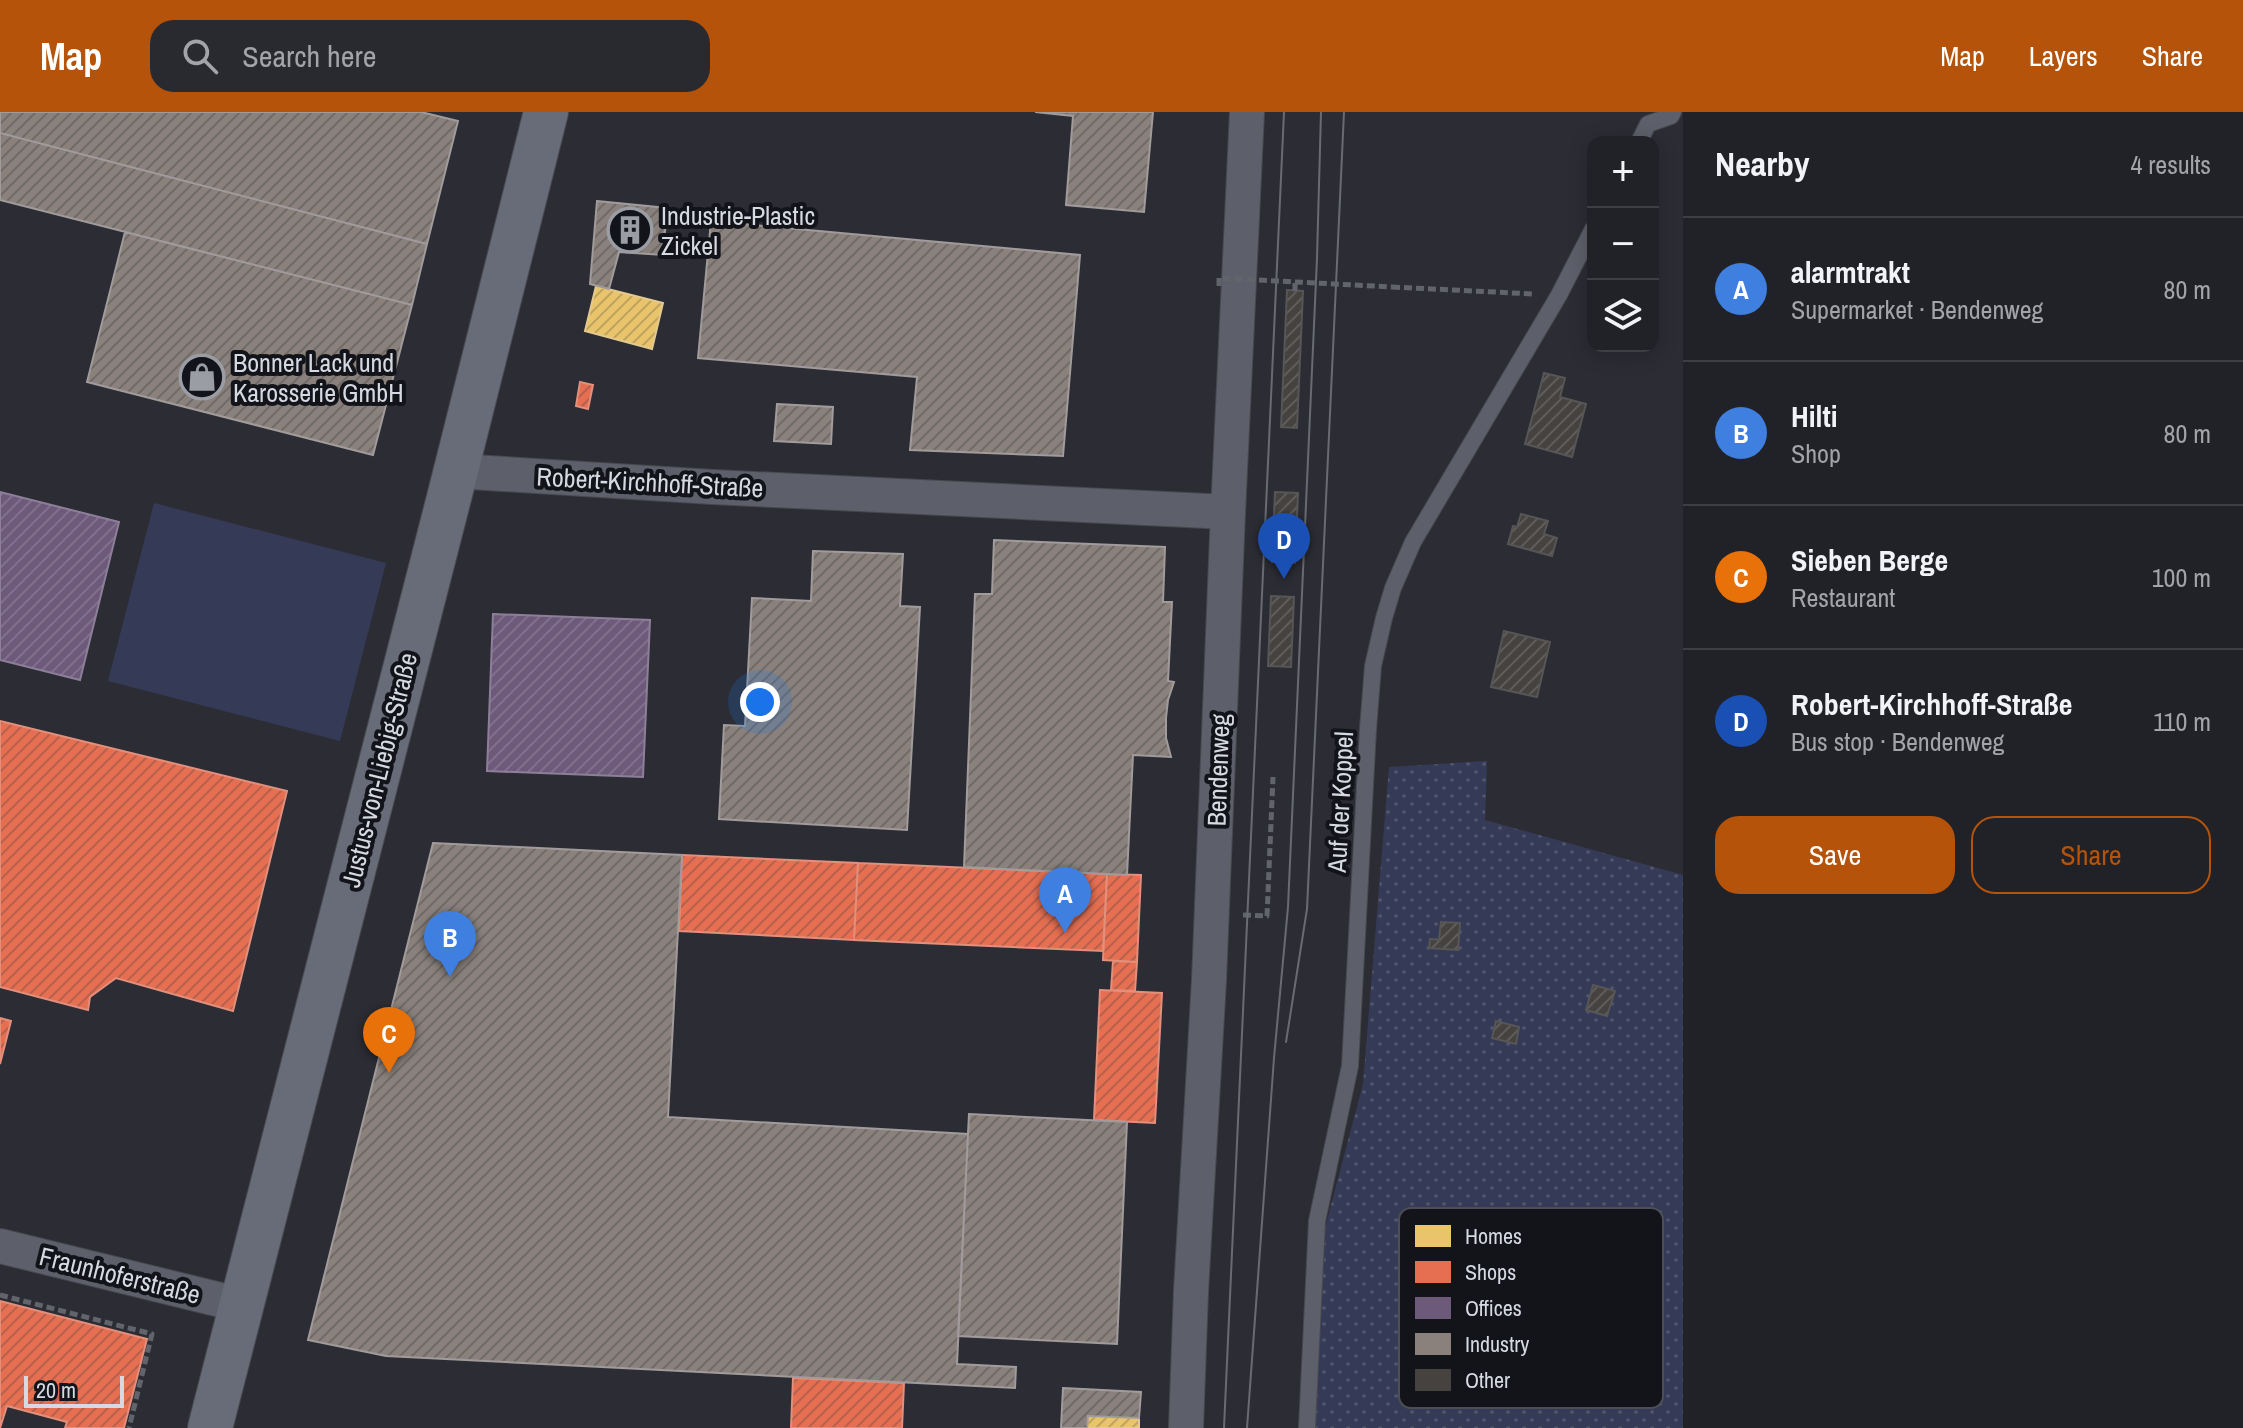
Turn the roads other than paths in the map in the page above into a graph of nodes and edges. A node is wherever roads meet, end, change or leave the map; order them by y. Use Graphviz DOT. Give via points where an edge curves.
graph roads {
  1 [pos="546,112"];
  2 [pos="1247,112"];
  3 [pos="1673,112"];
  4 [pos="1642,136"];
  5 [pos="1587,241"];
  6 [pos="456,471"];
  7 [pos="1228,512"];
  8 [pos="0,1246"];
  9 [pos="241,1305"];
  10 [pos="210,1428"];
  11 [pos="1186,1428"];
  12 [pos="1307,1428"];
  1 -- 6 [label="main road, Justus-von-Liebig-Straße"];
  2 -- 7 [label="street, Bendenweg"];
  3 -- 4 [label="lane" via="1648,124"];
  5 -- 12 [label="lane, Auf der Koppel" via="1413,542 1384,618 1373,666 1368,729 1350,1066 1317,1221"];
  6 -- 7 [label="street, Robert-Kirchhoff-Straße"];
  6 -- 9 [label="main road, Justus-von-Liebig-Straße"];
  7 -- 11 [label="street, Bendenweg"];
  8 -- 9 [label="street, Fraunhoferstraße"];
  9 -- 10 [label="main road, Justus-von-Liebig-Straße"];
}
